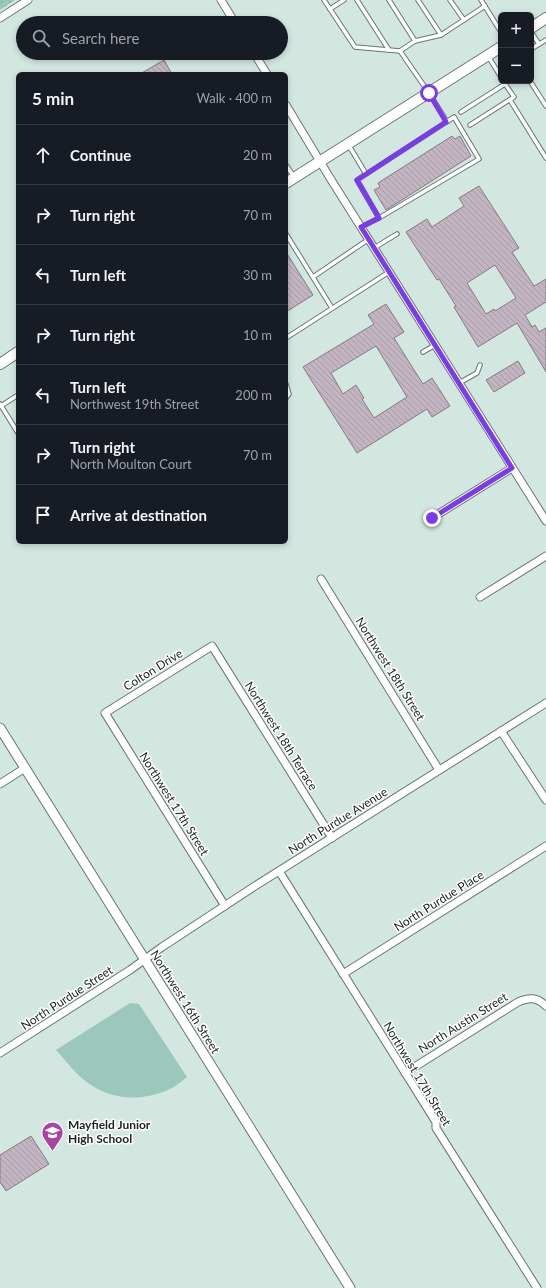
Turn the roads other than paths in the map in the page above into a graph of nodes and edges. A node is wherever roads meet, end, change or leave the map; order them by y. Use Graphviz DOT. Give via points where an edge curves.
graph roads {
  1 [pos="28,0"];
  2 [pos="221,0"];
  3 [pos="324,0"];
  4 [pos="344,0"];
  5 [pos="357,0"];
  6 [pos="388,0"];
  7 [pos="418,0"];
  8 [pos="450,0"];
  9 [pos="481,0"];
  10 [pos="485,6"];
  11 [pos="330,9"];
  12 [pos="231,16"];
  13 [pos="0,18"];
  14 [pos="464,20"];
  15 [pos="545,20"];
  16 [pos="534,26"];
  17 [pos="498,27"];
  18 [pos="441,36"];
  19 [pos="534,36"];
  20 [pos="546,40"];
  21 [pos="415,41"];
  22 [pos="539,44"];
  23 [pos="499,48"];
  24 [pos="533,48"];
  25 [pos="389,50"];
  26 [pos="400,51"];
  27 [pos="487,56"];
  28 [pos="258,60"];
  29 [pos="266,72"];
  30 [pos="498,72"];
  31 [pos="501,84"];
  32 [pos="505,84"];
  33 [pos="532,84"];
  34 [pos="429,93"];
  35 [pos="510,100"];
  36 [pos="546,106"];
  37 [pos="288,108"];
  38 [pos="461,112"];
  39 [pos="446,122"];
  40 [pos="470,125"];
  41 [pos="348,144"];
  42 [pos="546,158"];
  43 [pos="320,162"];
  44 [pos="366,174"];
  45 [pos="290,181"];
  46 [pos="379,218"];
  47 [pos="361,227"];
  48 [pos="397,234"];
  49 [pos="288,237"];
  50 [pos="369,239"];
  51 [pos="374,248"];
  52 [pos="389,272"];
  53 [pos="313,277"];
  54 [pos="332,308"];
  55 [pos="288,337"];
  56 [pos="435,344"];
  57 [pos="423,352"];
  58 [pos="16,353"];
  59 [pos="0,364"];
  60 [pos="480,365"];
  61 [pos="459,383"];
  62 [pos="16,396"];
  63 [pos="0,405"];
  64 [pos="16,430"];
  65 [pos="512,468"];
  66 [pos="432,518"];
  67 [pos="546,521"];
  68 [pos="546,556"];
  69 [pos="321,580"];
  70 [pos="480,597"];
  71 [pos="212,646"];
  72 [pos="546,703"];
  73 [pos="105,713"];
  74 [pos="0,728"];
  75 [pos="501,731"];
  76 [pos="26,768"];
  77 [pos="440,770"];
  78 [pos="0,784"];
  79 [pos="546,800"];
  80 [pos="332,838"];
  81 [pos="546,846"];
  82 [pos="279,871"];
  83 [pos="225,906"];
  84 [pos="144,960"];
  85 [pos="343,974"];
  86 [pos="546,1006"];
  87 [pos="0,1053"];
  88 [pos="405,1073"];
  89 [pos="350,1288"];
  90 [pos="537,1288"];
  1 -- 13 [label="street"];
  2 -- 12 [label="street"];
  3 -- 11 [label="lane"];
  4 -- 11 [label="lane"];
  5 -- 25 [label="lane"];
  6 -- 21 [label="lane"];
  7 -- 18 [label="lane"];
  8 -- 14 [label="lane"];
  9 -- 10 [label="lane"];
  10 -- 14 [label="lane"];
  10 -- 17 [label="lane"];
  11 -- 25 [label="lane" via="355,47"];
  14 -- 18 [label="lane"];
  15 -- 16 [label="main road"];
  18 -- 21 [label="lane"];
  19 -- 22 [label="lane"];
  20 -- 22 [label="lane"];
  21 -- 26 [label="lane"];
  22 -- 24 [label="lane"];
  23 -- 27 [label="main road"];
  25 -- 26 [label="lane"];
  26 -- 34 [label="lane"];
  27 -- 30 [label="lane"];
  27 -- 34 [label="main road"];
  28 -- 29 [label="street"];
  31 -- 38 [label="lane"];
  32 -- 35 [label="lane" via="514,97"];
  33 -- 36 [label="lane"];
  34 -- 39 [label="lane"];
  34 -- 41 [label="main road"];
  35 -- 40 [label="lane"];
  35 -- 42 [label="lane"];
  37 -- 43 [label="street"];
  39 -- 44 [label="lane"];
  39 -- 46 [label="lane" via="454,117 479,159"];
  41 -- 43 [label="main road"];
  41 -- 44 [label="lane"];
  43 -- 45 [label="main road"];
  43 -- 47 [label="street"];
  44 -- 46 [label="lane" via="357,180"];
  46 -- 47 [label="lane"];
  47 -- 50 [label="street"];
  48 -- 51 [label="lane"];
  49 -- 53 [label="lane"];
  50 -- 51 [label="street"];
  50 -- 53 [label="lane"];
  51 -- 52 [label="street"];
  52 -- 54 [label="lane"];
  52 -- 56 [label="street"];
  53 -- 54 [label="lane"];
  54 -- 55 [label="lane"];
  56 -- 57 [label="lane"];
  56 -- 61 [label="street"];
  58 -- 59 [label="main road"];
  60 -- 61 [label="lane" via="477,373"];
  61 -- 65 [label="street"];
  62 -- 63 [label="lane"];
  63 -- 64 [label="lane"];
  65 -- 66 [label="street"];
  65 -- 67 [label="street"];
  68 -- 70 [label="street"];
  69 -- 77 [label="street, Northwest 18th Street"];
  71 -- 73 [label="street, Colton Drive"];
  71 -- 80 [label="street, Northwest 18th Terrace"];
  72 -- 75 [label="street, North Purdue Avenue"];
  73 -- 83 [label="street, Northwest 17th Street"];
  74 -- 76 [label="street, Northwest 16th Street"];
  75 -- 77 [label="street, North Purdue Avenue"];
  75 -- 79 [label="street"];
  76 -- 78 [label="street"];
  76 -- 84 [label="street, Northwest 16th Street"];
  77 -- 80 [label="street, North Purdue Avenue"];
  80 -- 82 [label="street, North Purdue Avenue"];
  81 -- 85 [label="street, North Purdue Place"];
  82 -- 83 [label="street, North Purdue Avenue"];
  82 -- 85 [label="street, Northwest 17th Street"];
  83 -- 84 [label="street, North Purdue Avenue"];
  84 -- 87 [label="street, North Purdue Street"];
  84 -- 89 [label="street, Northwest 16th Street"];
  85 -- 88 [label="street, Northwest 17th Street"];
  86 -- 88 [label="street, North Austin Street" via="535,998 518,1002"];
  88 -- 90 [label="street, Northwest 17th Street" via="436,1122 436,1128"];
}
